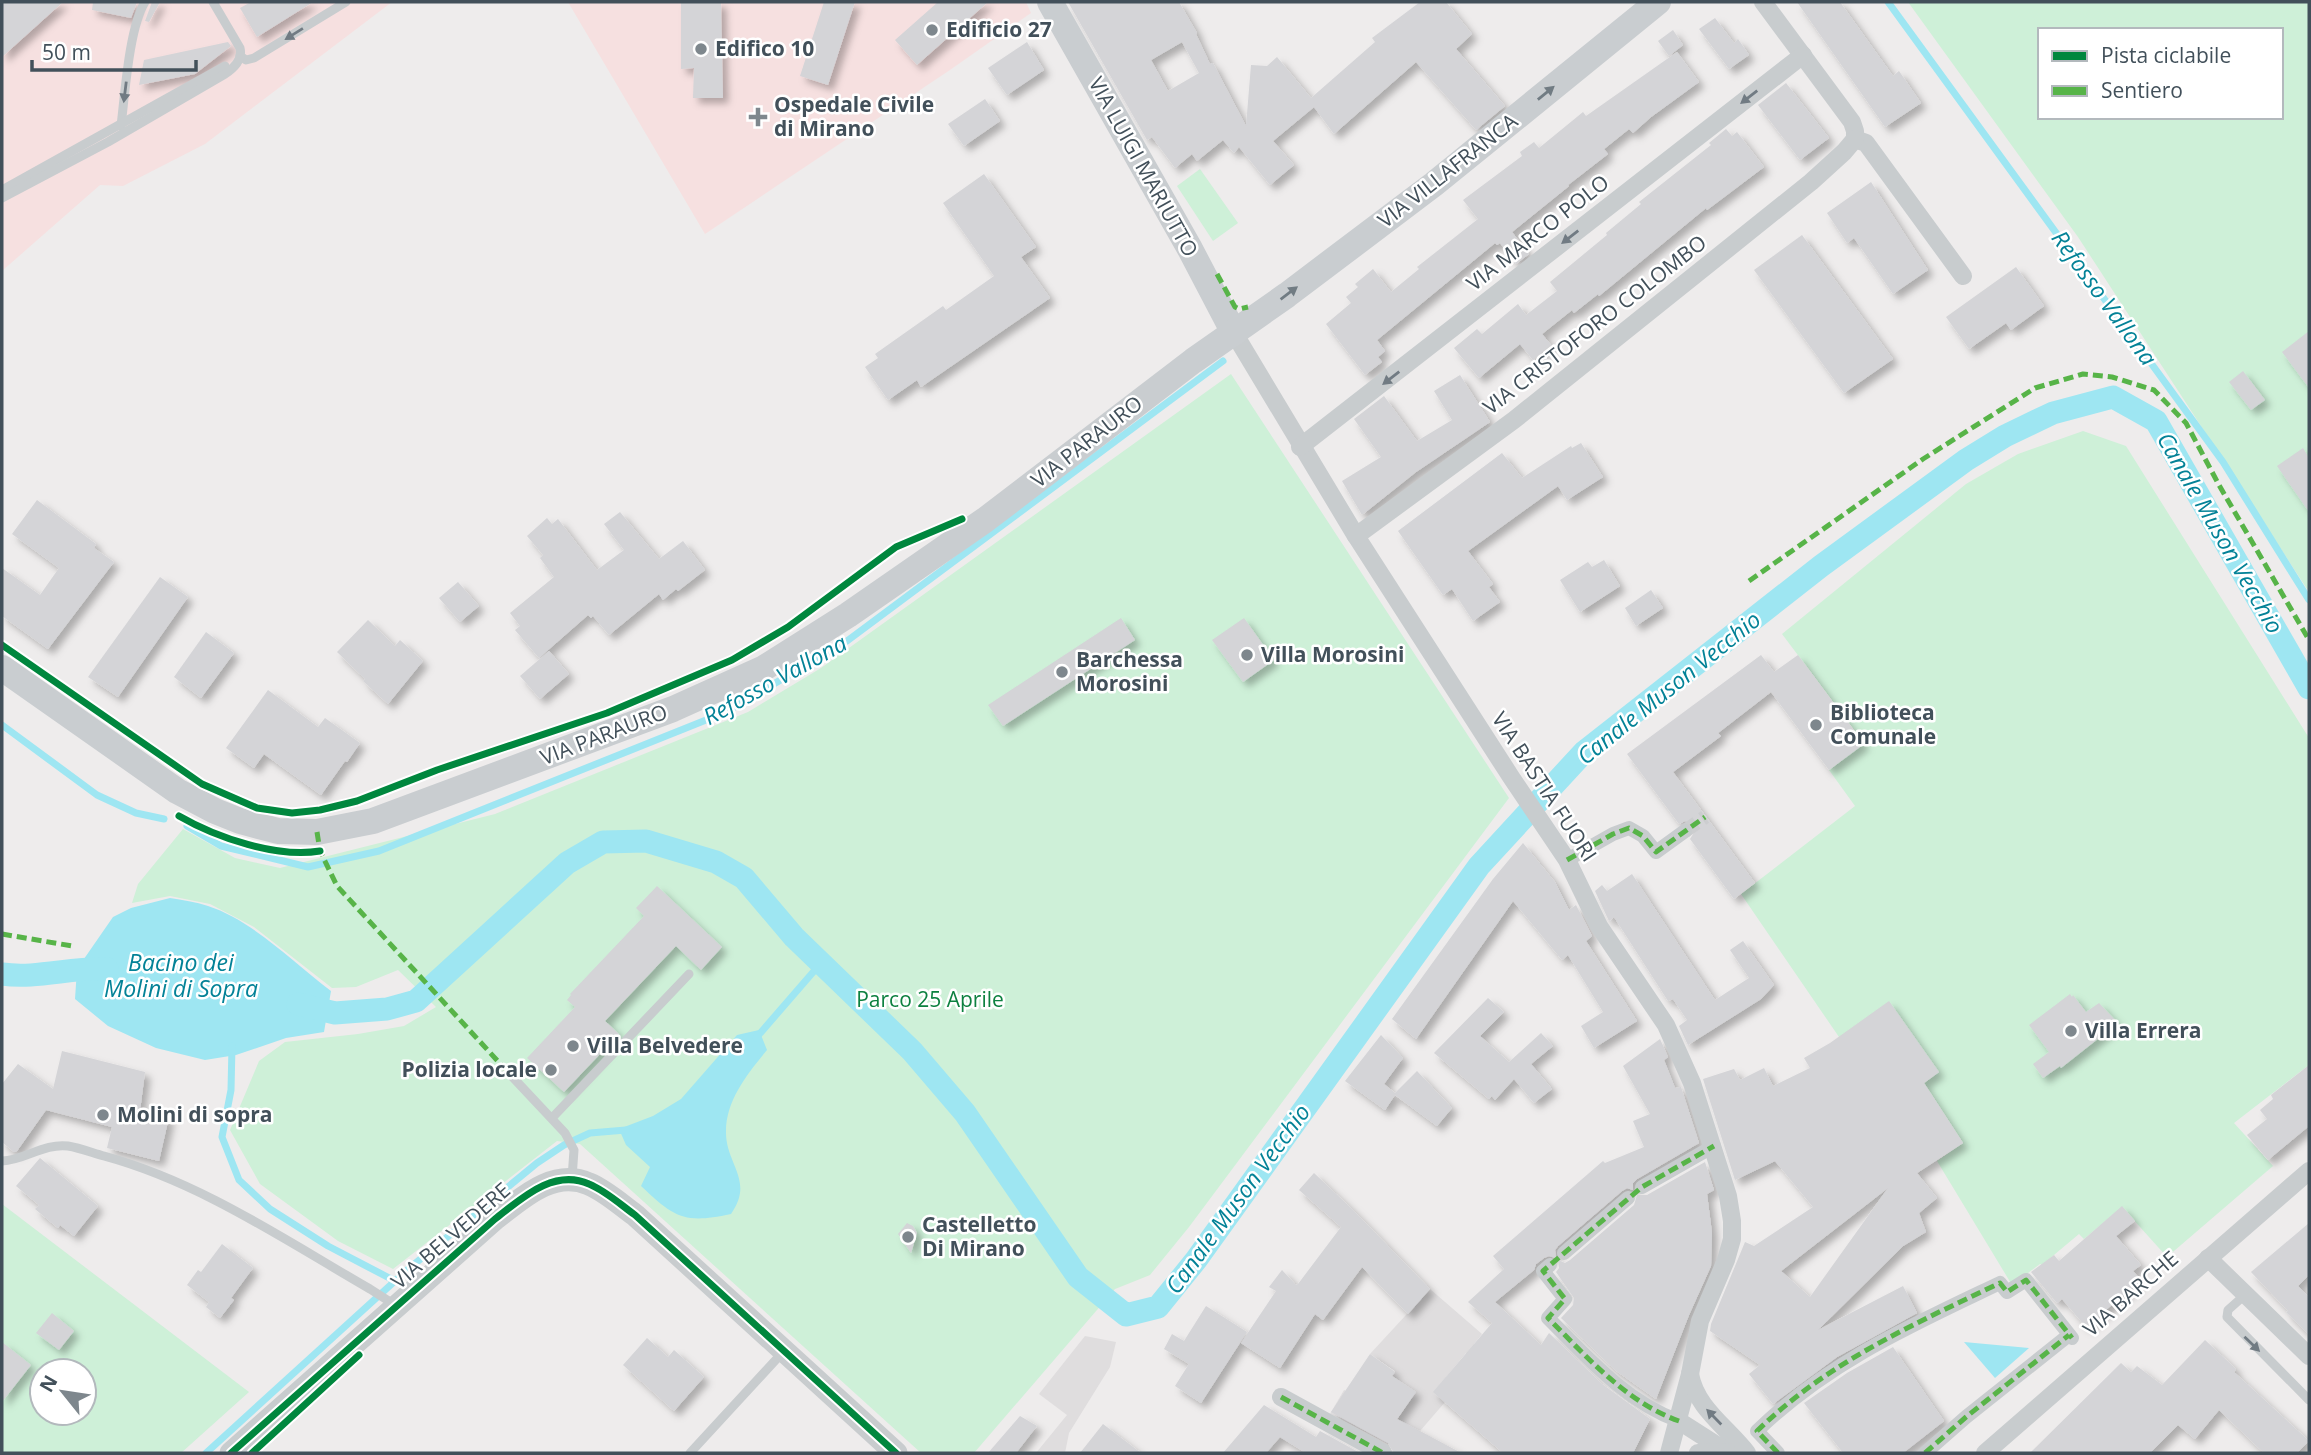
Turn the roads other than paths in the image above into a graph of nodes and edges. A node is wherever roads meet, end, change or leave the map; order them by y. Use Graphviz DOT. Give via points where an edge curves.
graph roads {
  1 [pos="145,2"];
  2 [pos="213,2"];
  3 [pos="346,2"];
  4 [pos="1051,2"];
  5 [pos="1658,2"];
  6 [pos="1763,2"];
  7 [pos="1803,55"];
  8 [pos="240,56"];
  9 [pos="225,66"];
  10 [pos="120,130"];
  11 [pos="1855,139"];
  12 [pos="2,190"];
  13 [pos="2,198"];
  14 [pos="1963,276"];
  15 [pos="1234,333"];
  16 [pos="1300,447"];
  17 [pos="1356,536"];
  18 [pos="2,668"];
  19 [pos="1685,831"];
  20 [pos="1567,860"];
  21 [pos="689,974"];
  22 [pos="506,1070"];
  23 [pos="552,1118"];
  24 [pos="1714,1146"];
  25 [pos="2,1161"];
  26 [pos="2309,1171"];
  27 [pos="572,1180"];
  28 [pos="1642,1187"];
  29 [pos="1628,1198"];
  30 [pos="1564,1253"];
  31 [pos="2208,1258"];
  32 [pos="1550,1265"];
  33 [pos="2246,1294"];
  34 [pos="393,1304"];
  35 [pos="784,1351"];
  36 [pos="2309,1356"];
  37 [pos="1690,1374"];
  38 [pos="1281,1397"];
  39 [pos="2309,1399"];
  40 [pos="1679,1421"];
  41 [pos="1728,1452"];
  42 [pos="231,1453"];
  43 [pos="690,1453"];
  44 [pos="896,1453"];
  45 [pos="1383,1453"];
  46 [pos="1669,1453"];
  47 [pos="1698,1453"];
  48 [pos="1747,1453"];
  49 [pos="1778,1453"];
  50 [pos="1925,1453"];
  51 [pos="1985,1453"];
  1 -- 10 [label="lane, one-way" via="135,27"];
  2 -- 8 [label="lane" via="240,48"];
  3 -- 8 [label="lane, one-way" via="254,58"];
  4 -- 15 [label="main road, VIA LUIGI MARIUTTO"];
  15 -- 5 [label="main road, VIA VILLAFRANCA, one-way" via="1434,184"];
  6 -- 7 [label="street"];
  7 -- 11 [label="street" via="1852,122"];
  7 -- 16 [label="street, VIA MARCO POLO, one-way"];
  8 -- 10 [label="lane" via="225,74"];
  9 -- 10 [label="lane"];
  10 -- 12 [label="lane"];
  10 -- 13 [label="lane"];
  11 -- 14 [label="street" via="1866,143"];
  11 -- 17 [label="street, VIA CRISTOFORO COLOMBO" via="1811,182 1524,411"];
  15 -- 16 [label="street, VIA BASTIA FUORI"];
  15 -- 18 [label="main road, VIA PARAURO" via="985,520 764,668 673,709 373,821 317,832 278,831 215,811 163,782"];
  16 -- 17 [label="street, VIA BASTIA FUORI"];
  17 -- 20 [label="street, VIA BASTIA FUORI"];
  19 -- 20 [label="street" via="1656,852 1629,828"];
  20 -- 24 [label="street, VIA BASTIA FUORI" via="1599,926 1666,1025"];
  21 -- 23 [label="lane"];
  22 -- 23 [label="lane"];
  23 -- 27 [label="lane" via="574,1150"];
  24 -- 28 [label="street"];
  24 -- 37 [label="street, VIA BASTIA FUORI" via="1728,1196 1732,1239 1700,1321"];
  25 -- 34 [label="lane, VIA BELVEDERE" via="50,1146 68,1146 130,1163 179,1181"];
  26 -- 31 [label="street, VIA BARCHE"];
  27 -- 34 [label="street, VIA BELVEDERE" via="542,1185 526,1195"];
  27 -- 35 [label="street" via="589,1183 635,1216"];
  29 -- 30 [label="street"];
  31 -- 33 [label="street"];
  31 -- 51 [label="street, VIA BARCHE"];
  32 -- 40 [label="street" via="1544,1271 1564,1299 1548,1318 1610,1380"];
  33 -- 36 [label="street"];
  33 -- 39 [label="lane, one-way" via="2228,1310 2227,1317"];
  34 -- 42 [label="street, VIA BELVEDERE"];
  35 -- 43 [label="lane"];
  35 -- 44 [label="street"];
  37 -- 40 [label="street, VIA BASTIA FUORI"];
  48 -- 37 [label="street, one-way" via="1704,1406"];
  38 -- 45 [label="street"];
  40 -- 41 [label="street"];
  40 -- 46 [label="street, VIA BASTIA FUORI"];
  41 -- 47 [label="street"];
  49 -- 50 [label="street" via="1757,1431 1819,1380 1879,1341 2000,1283 2007,1293 2026,1280 2071,1336"];
}
